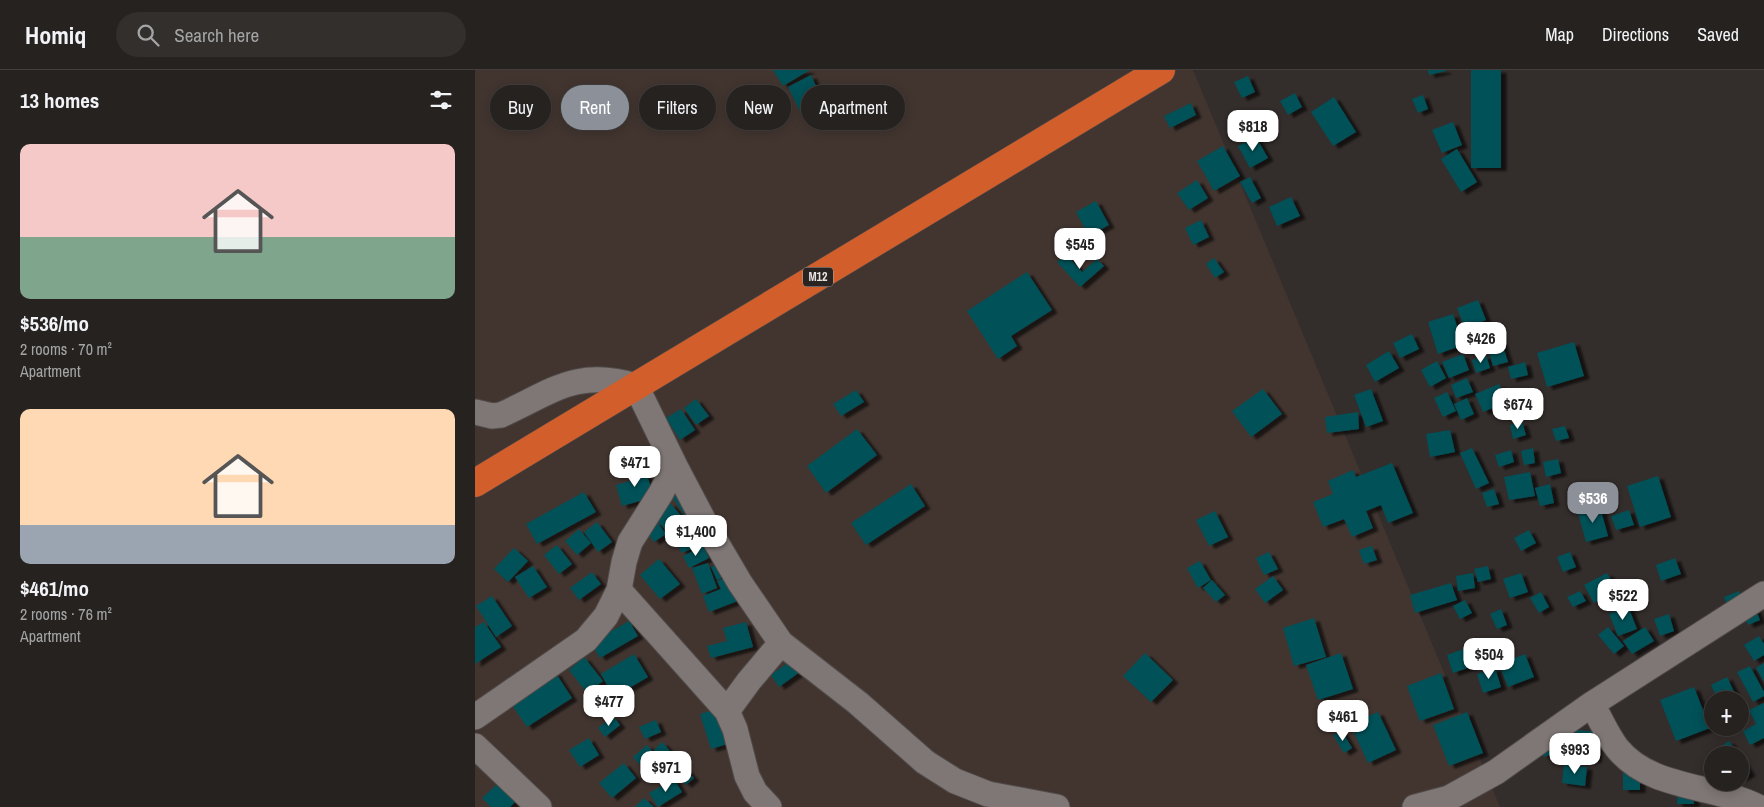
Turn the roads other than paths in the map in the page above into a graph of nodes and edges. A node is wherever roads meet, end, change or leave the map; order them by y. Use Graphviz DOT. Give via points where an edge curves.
graph roads {
  1 [pos="1161,70"];
  2 [pos="636,386"];
  3 [pos="475,412"];
  4 [pos="675,466"];
  5 [pos="475,483"];
  6 [pos="619,590"];
  7 [pos="1764,594"];
  8 [pos="781,643"];
  9 [pos="1592,704"];
  10 [pos="727,710"];
  11 [pos="475,717"];
  12 [pos="477,750"];
  13 [pos="1446,802"];
  14 [pos="539,807"];
  15 [pos="769,807"];
  16 [pos="1057,807"];
  17 [pos="1415,807"];
  18 [pos="1758,807"];
  1 -- 2 [label="highway, M12"];
  2 -- 3 [label="street" via="616,380 585,380 565,384 501,415"];
  2 -- 4 [label="street"];
  2 -- 5 [label="highway, M12"];
  4 -- 6 [label="street" via="631,542"];
  4 -- 8 [label="street" via="740,583"];
  6 -- 10 [label="street"];
  6 -- 11 [label="street" via="606,616 586,640"];
  7 -- 9 [label="street"];
  8 -- 10 [label="street"];
  8 -- 16 [label="street" via="858,703 925,762 955,781 988,794"];
  9 -- 13 [label="street" via="1496,772"];
  9 -- 18 [label="street" via="1617,747 1638,768"];
  10 -- 15 [label="street" via="747,776 755,792"];
  12 -- 14 [label="street"];
  13 -- 17 [label="street"];
}
